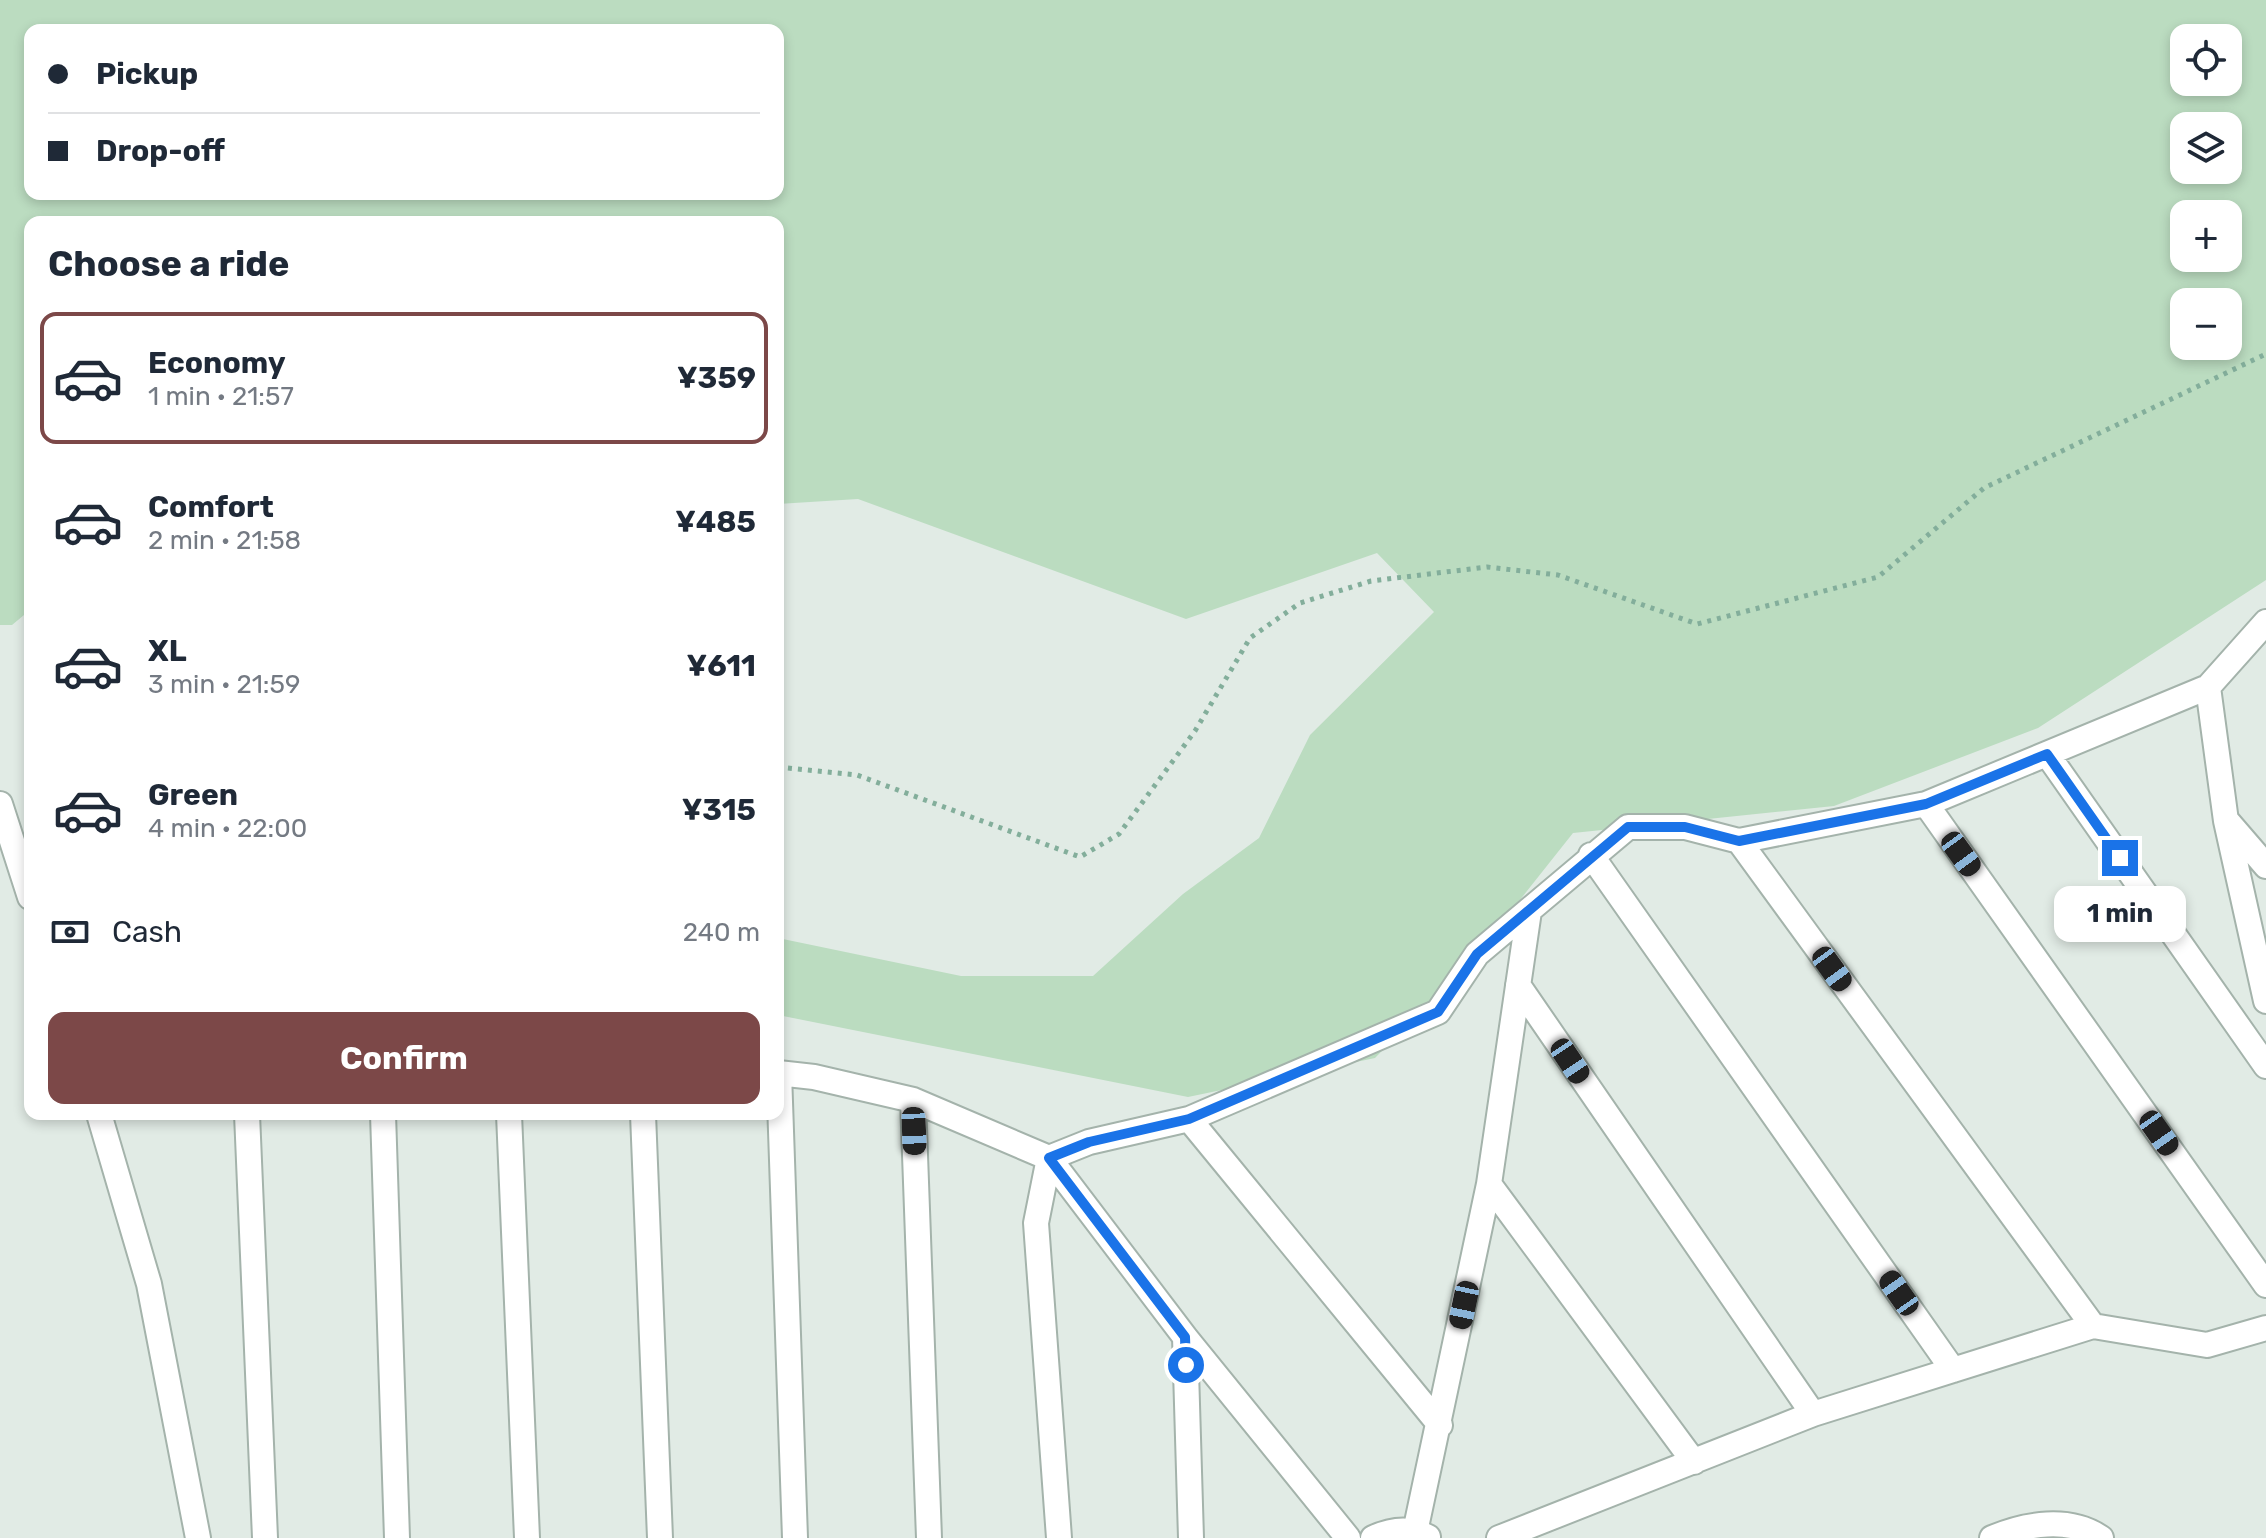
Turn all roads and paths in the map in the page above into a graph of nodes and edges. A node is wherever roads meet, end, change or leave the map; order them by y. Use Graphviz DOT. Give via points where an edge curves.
graph roads {
  1 [pos="2266,354"];
  2 [pos="2262,637"];
  3 [pos="2208,687"];
  4 [pos="2047,754"];
  5 [pos="784,768"];
  6 [pos="0,804"];
  7 [pos="1926,804"];
  8 [pos="2226,821"];
  9 [pos="1739,841"];
  10 [pos="1591,855"];
  11 [pos="2266,866"];
  12 [pos="24,878"];
  13 [pos="1529,911"];
  14 [pos="1518,985"];
  15 [pos="2266,1001"];
  16 [pos="2266,1066"];
  17 [pos="784,1074"];
  18 [pos="913,1100"];
  19 [pos="1189,1119"];
  20 [pos="101,1120"];
  21 [pos="247,1120"];
  22 [pos="383,1120"];
  23 [pos="509,1120"];
  24 [pos="643,1120"];
  25 [pos="780,1120"];
  26 [pos="1049,1158"];
  27 [pos="1489,1184"];
  28 [pos="2266,1285"];
  29 [pos="2093,1326"];
  30 [pos="2266,1328"];
  31 [pos="1185,1337"];
  32 [pos="1953,1370"];
  33 [pos="1813,1414"];
  34 [pos="1440,1425"];
  35 [pos="1694,1462"];
  36 [pos="1422,1535"];
  37 [pos="198,1538"];
  38 [pos="265,1538"];
  39 [pos="397,1538"];
  40 [pos="527,1538"];
  41 [pos="660,1538"];
  42 [pos="795,1538"];
  43 [pos="929,1538"];
  44 [pos="1059,1538"];
  45 [pos="1191,1538"];
  46 [pos="1348,1538"];
  47 [pos="1373,1538"];
  48 [pos="1499,1538"];
  49 [pos="1992,1538"];
  50 [pos="2101,1538"];
  1 -- 5 [label="path" via="1984,488 1878,577 1697,624 1558,575 1487,567 1371,581 1300,603 1250,638 1195,731 1119,834 1080,857 857,775"];
  2 -- 3 [label="street"];
  3 -- 4 [label="street"];
  3 -- 8 [label="street"];
  4 -- 7 [label="street"];
  4 -- 16 [label="street"];
  6 -- 12 [label="street"];
  7 -- 9 [label="street"];
  7 -- 28 [label="street"];
  8 -- 11 [label="street"];
  8 -- 15 [label="street"];
  9 -- 10 [label="street" via="1685,827 1628,827"];
  9 -- 29 [label="street"];
  10 -- 13 [label="street"];
  10 -- 32 [label="street"];
  13 -- 14 [label="street"];
  13 -- 19 [label="street" via="1477,954 1438,1012"];
  14 -- 27 [label="street"];
  14 -- 33 [label="street"];
  17 -- 18 [label="street"];
  18 -- 26 [label="street"];
  18 -- 43 [label="street"];
  19 -- 26 [label="street" via="1089,1142"];
  19 -- 34 [label="street"];
  20 -- 37 [label="street" via="149,1284"];
  21 -- 38 [label="street"];
  22 -- 39 [label="street"];
  23 -- 40 [label="street"];
  24 -- 41 [label="street"];
  25 -- 42 [label="street"];
  26 -- 31 [label="street"];
  26 -- 44 [label="street" via="1036,1223"];
  27 -- 34 [label="street"];
  27 -- 35 [label="street"];
  29 -- 30 [label="street" via="2207,1345"];
  29 -- 32 [label="street"];
  31 -- 45 [label="street"];
  31 -- 46 [label="street"];
  32 -- 33 [label="street"];
  33 -- 35 [label="street"];
  34 -- 36 [label="street"];
  35 -- 48 [label="street"];
  36 -- 47 [label="street" via="1387,1532"];
  49 -- 50 [label="street" via="2054,1523"];
}
